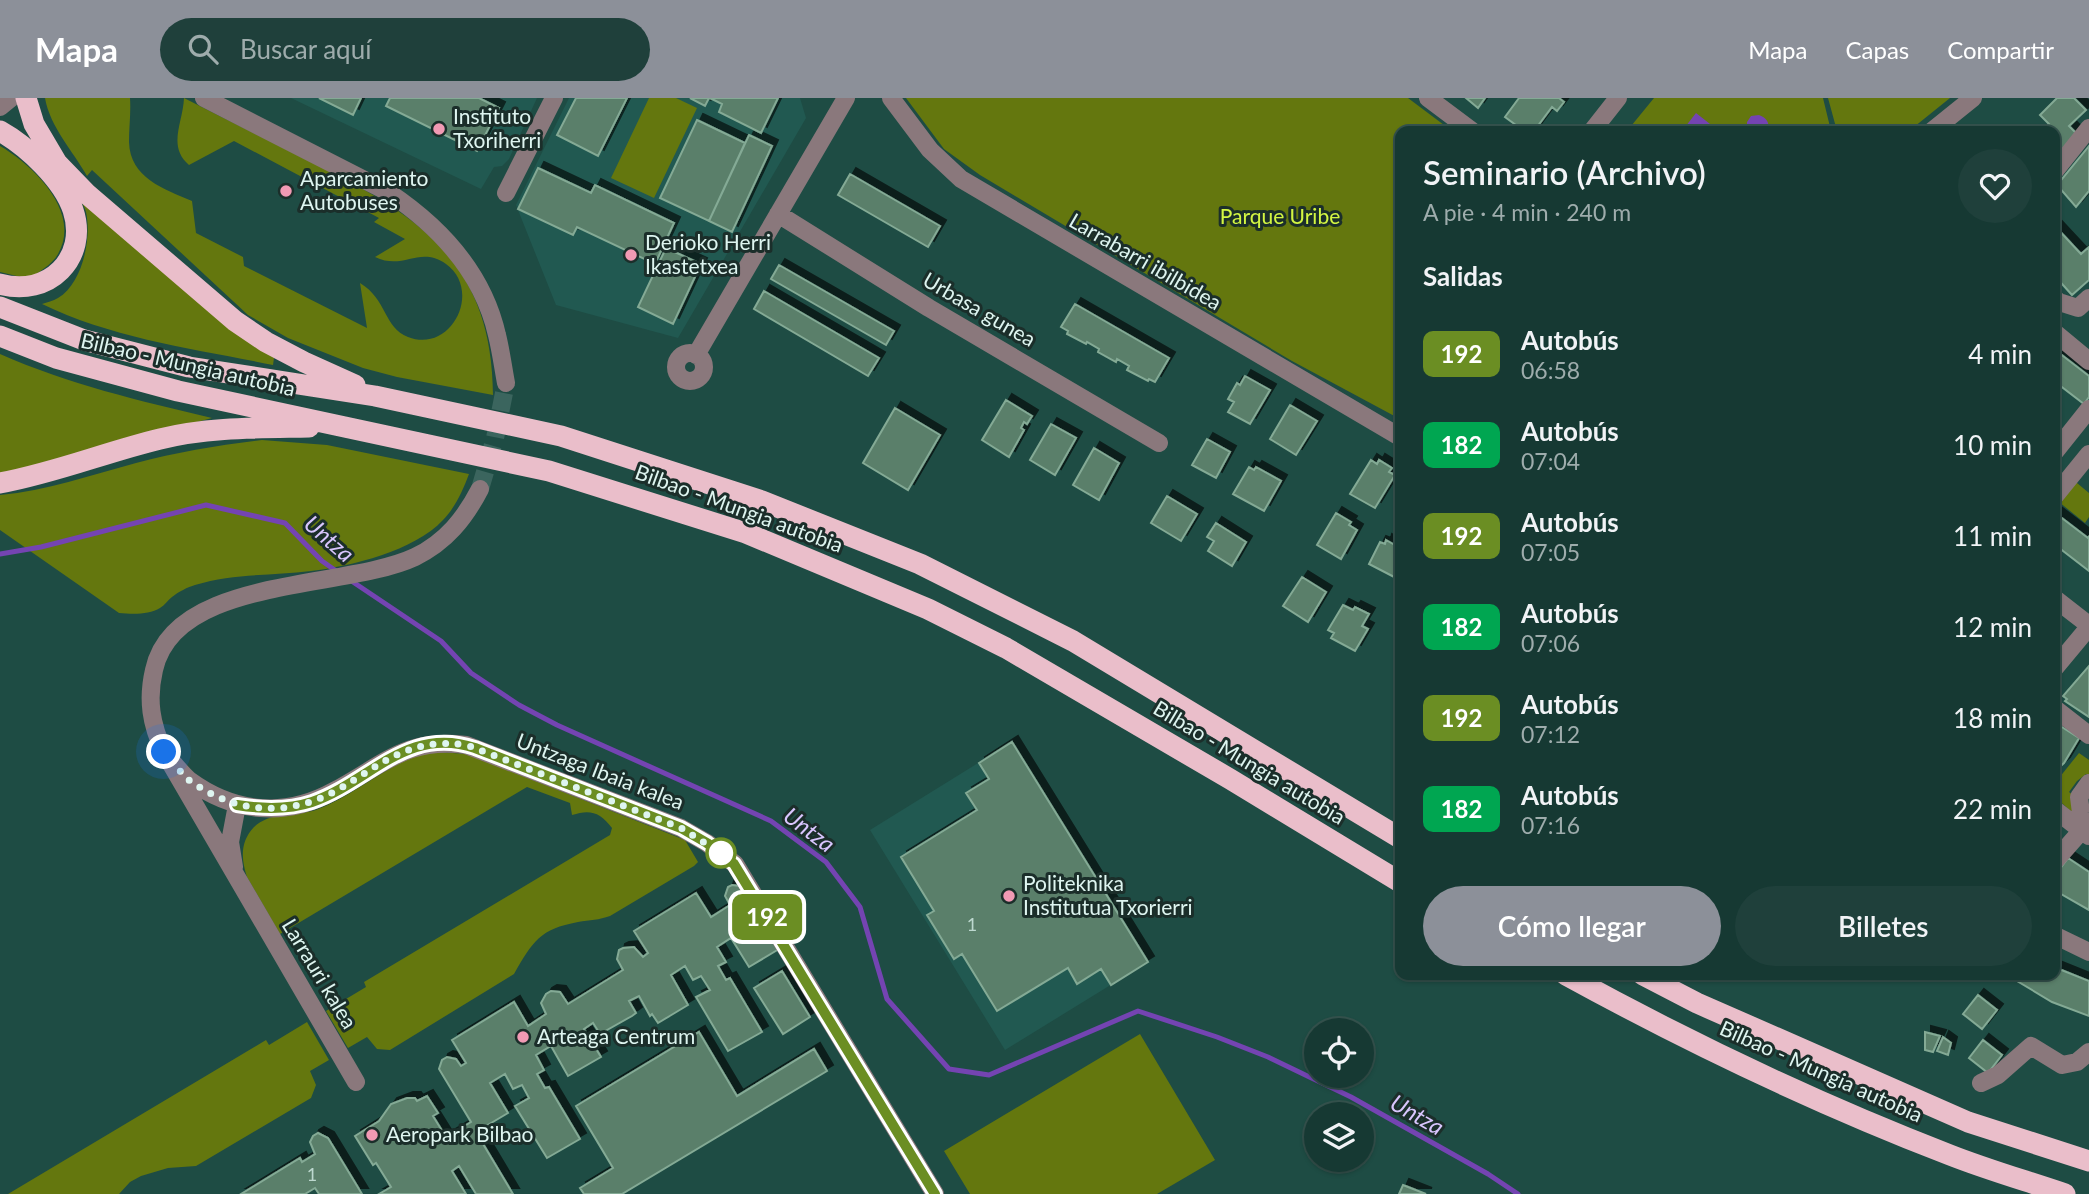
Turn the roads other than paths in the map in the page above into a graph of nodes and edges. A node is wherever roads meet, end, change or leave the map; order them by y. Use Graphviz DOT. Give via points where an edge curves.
graph roads {
  1 [pos="11,98"];
  2 [pos="26,98"];
  3 [pos="204,98"];
  4 [pos="554,98"];
  5 [pos="846,98"];
  6 [pos="891,98"];
  7 [pos="1428,98"];
  8 [pos="1618,98"];
  9 [pos="1973,98"];
  10 [pos="0,107"];
  11 [pos="1465,126"];
  12 [pos="1596,126"];
  13 [pos="1939,126"];
  14 [pos="2089,128"];
  15 [pos="0,131"];
  16 [pos="2060,164"];
  17 [pos="506,193"];
  18 [pos="778,215"];
  19 [pos="0,284"];
  20 [pos="2060,302"];
  21 [pos="2084,303"];
  22 [pos="0,307"];
  23 [pos="0,336"];
  24 [pos="2060,337"];
  25 [pos="696,355"];
  26 [pos="2089,361"];
  27 [pos="506,383"];
  28 [pos="375,396"];
  29 [pos="2089,410"];
  30 [pos="342,426"];
  31 [pos="1395,434"];
  32 [pos="1159,443"];
  33 [pos="2060,446"];
  34 [pos="2089,454"];
  35 [pos="0,483"];
  36 [pos="481,489"];
  37 [pos="2060,490"];
  38 [pos="2060,603"];
  39 [pos="2089,626"];
  40 [pos="2060,662"];
  41 [pos="2060,713"];
  42 [pos="2089,735"];
  43 [pos="164,752"];
  44 [pos="2089,783"];
  45 [pos="237,805"];
  46 [pos="2060,812"];
  47 [pos="2087,828"];
  48 [pos="1395,835"];
  49 [pos="2060,856"];
  50 [pos="1395,879"];
  51 [pos="243,890"];
  52 [pos="2060,938"];
  53 [pos="2089,952"];
  54 [pos="1575,980"];
  55 [pos="1653,980"];
  56 [pos="2089,1052"];
  57 [pos="356,1082"];
  58 [pos="1982,1083"];
  59 [pos="2089,1161"];
  60 [pos="935,1194"];
  61 [pos="2066,1194"];
  1 -- 10 [label="street"];
  2 -- 28 [label="highway" via="34,124 57,163 168,264 266,342"];
  3 -- 27 [label="street" via="388,192 441,234 474,278 497,333"];
  4 -- 17 [label="street"];
  5 -- 18 [label="street"];
  6 -- 31 [label="street, Larrabarri ibilbidea" via="930,150 961,179"];
  7 -- 11 [label="street"];
  8 -- 12 [label="street"];
  9 -- 13 [label="street"];
  14 -- 16 [label="street"];
  15 -- 19 [label="highway" via="34,155 65,193 76,221 71,255 54,278 25,288"];
  18 -- 25 [label="street"];
  18 -- 32 [label="street, Urbasa gunea"];
  20 -- 21 [label="street"];
  22 -- 28 [label="highway, Bilbao - Mungia autobia" via="84,340 189,368"];
  23 -- 30 [label="highway, Bilbao - Mungia autobia" via="107,373"];
  24 -- 26 [label="street"];
  28 -- 48 [label="highway, Bilbao - Mungia autobia" via="561,436 762,501 920,564 1073,641"];
  29 -- 33 [label="street"];
  30 -- 35 [label="highway" via="217,429 161,439"];
  30 -- 50 [label="highway, Bilbao - Mungia autobia" via="549,471 746,533 928,609 1006,648"];
  34 -- 37 [label="street"];
  36 -- 43 [label="street" via="466,515 444,538 416,556 379,570 214,605 170,634 155,661 149,706"];
  38 -- 39 [label="street"];
  39 -- 40 [label="street"];
  41 -- 42 [label="street"];
  43 -- 45 [label="street" via="187,778"];
  43 -- 51 [label="street"];
  44 -- 47 [label="street" via="2079,797"];
  45 -- 51 [label="street" via="231,859"];
  45 -- 60 [label="street, Untzaga Ibaia kalea" via="279,808 311,802 405,750 451,743 475,748 690,833 734,864"];
  46 -- 47 [label="street"];
  47 -- 49 [label="street"];
  51 -- 57 [label="street, Larrauri kalea"];
  52 -- 53 [label="street"];
  54 -- 61 [label="highway, Bilbao - Mungia autobia" via="1659,1026 1815,1099 1951,1156"];
  55 -- 59 [label="highway, Bilbao - Mungia autobia" via="1968,1122"];
  56 -- 58 [label="street" via="2077,1062 2062,1065 2031,1046"];
}
